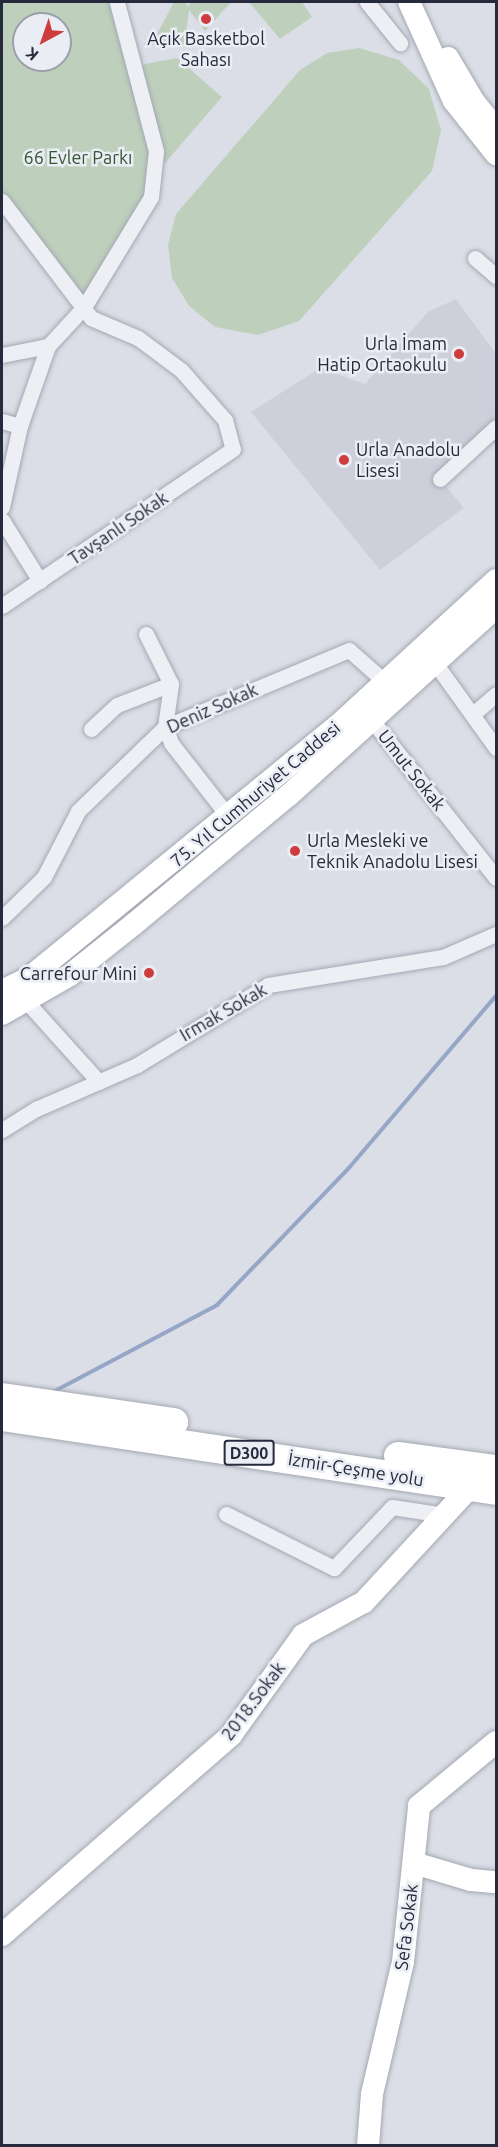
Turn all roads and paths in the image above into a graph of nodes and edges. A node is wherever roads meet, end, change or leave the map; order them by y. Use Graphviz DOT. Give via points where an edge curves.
graph roads {
  1 [pos="117,2"];
  2 [pos="368,2"];
  3 [pos="409,2"];
  4 [pos="425,2"];
  5 [pos="400,43"];
  6 [pos="496,129"];
  7 [pos="496,154"];
  8 [pos="2,201"];
  9 [pos="476,258"];
  10 [pos="496,276"];
  11 [pos="84,307"];
  12 [pos="48,346"];
  13 [pos="2,355"];
  14 [pos="2,421"];
  15 [pos="20,426"];
  16 [pos="496,427"];
  17 [pos="441,479"];
  18 [pos="2,507"];
  19 [pos="2,520"];
  20 [pos="496,580"];
  21 [pos="40,581"];
  22 [pos="2,606"];
  23 [pos="496,607"];
  24 [pos="146,634"];
  25 [pos="435,663"];
  26 [pos="385,682"];
  27 [pos="171,684"];
  28 [pos="496,694"];
  29 [pos="474,714"];
  30 [pos="371,719"];
  31 [pos="165,726"];
  32 [pos="91,729"];
  33 [pos="496,748"];
  34 [pos="228,816"];
  35 [pos="496,878"];
  36 [pos="2,918"];
  37 [pos="496,934"];
  38 [pos="2,992"];
  39 [pos="26,1001"];
  40 [pos="2,1014"];
  41 [pos="99,1082"];
  42 [pos="2,1130"];
  43 [pos="2,1397"];
  44 [pos="2,1417"];
  45 [pos="496,1469"];
  46 [pos="483,1489"];
  47 [pos="226,1514"];
  48 [pos="444,1515"];
  49 [pos="496,1742"];
  50 [pos="414,1863"];
  51 [pos="496,1882"];
  52 [pos="2,1935"];
  53 [pos="368,2145"];
  1 -- 11 [label="street" via="156,151 154,174 151,197"];
  2 -- 5 [label="street"];
  3 -- 7 [label="street" via="454,101"];
  4 -- 6 [label="street" via="449,59 474,102"];
  8 -- 11 [label="street"];
  9 -- 10 [label="street"];
  11 -- 12 [label="street"];
  11 -- 21 [label="street, Tavşanlı Sokak" via="91,318 138,338 181,370 225,420 233,448"];
  12 -- 13 [label="street"];
  12 -- 15 [label="street"];
  14 -- 15 [label="street"];
  15 -- 18 [label="street"];
  16 -- 17 [label="street"];
  19 -- 21 [label="street"];
  20 -- 26 [label="street, 75. Yıl Cumhuriyet Caddesi"];
  21 -- 22 [label="street, Tavşanlı Sokak"];
  23 -- 25 [label="street, 75. Yıl Cumhuriyet Caddesi"];
  24 -- 27 [label="street"];
  25 -- 29 [label="street"];
  25 -- 30 [label="street, 75. Yıl Cumhuriyet Caddesi"];
  26 -- 31 [label="street, Deniz Sokak" via="349,650"];
  26 -- 34 [label="street, 75. Yıl Cumhuriyet Caddesi"];
  27 -- 31 [label="street"];
  27 -- 32 [label="street" via="117,705"];
  28 -- 29 [label="street"];
  29 -- 33 [label="street"];
  30 -- 35 [label="street, Umut Sokak"];
  30 -- 39 [label="street, 75. Yıl Cumhuriyet Caddesi" via="289,795 134,924 69,975"];
  31 -- 34 [label="street" via="171,743"];
  31 -- 36 [label="street, Deniz Sokak" via="78,811 44,877"];
  34 -- 38 [label="street, 75. Yıl Cumhuriyet Caddesi" via="29,978"];
  37 -- 41 [label="street, Irmak Sokak" via="443,957 268,985 137,1065"];
  39 -- 40 [label="street, 75. Yıl Cumhuriyet Caddesi"];
  39 -- 41 [label="street"];
  41 -- 42 [label="street, Irmak Sokak" via="36,1109"];
  43 -- 45 [label="highway, İzmir-Çeşme yolu / D300"];
  44 -- 46 [label="highway, İzmir-Çeşme yolu / D300"];
  46 -- 48 [label="street, 2018.Sokak"];
  47 -- 48 [label="street" via="334,1568 392,1507"];
  48 -- 52 [label="street, 2018.Sokak" via="364,1602 303,1635 231,1735"];
  49 -- 50 [label="street, Sefa Sokak" via="419,1806"];
  50 -- 51 [label="street" via="471,1880"];
  50 -- 53 [label="street, Sefa Sokak" via="403,1962 372,2094"];
}
